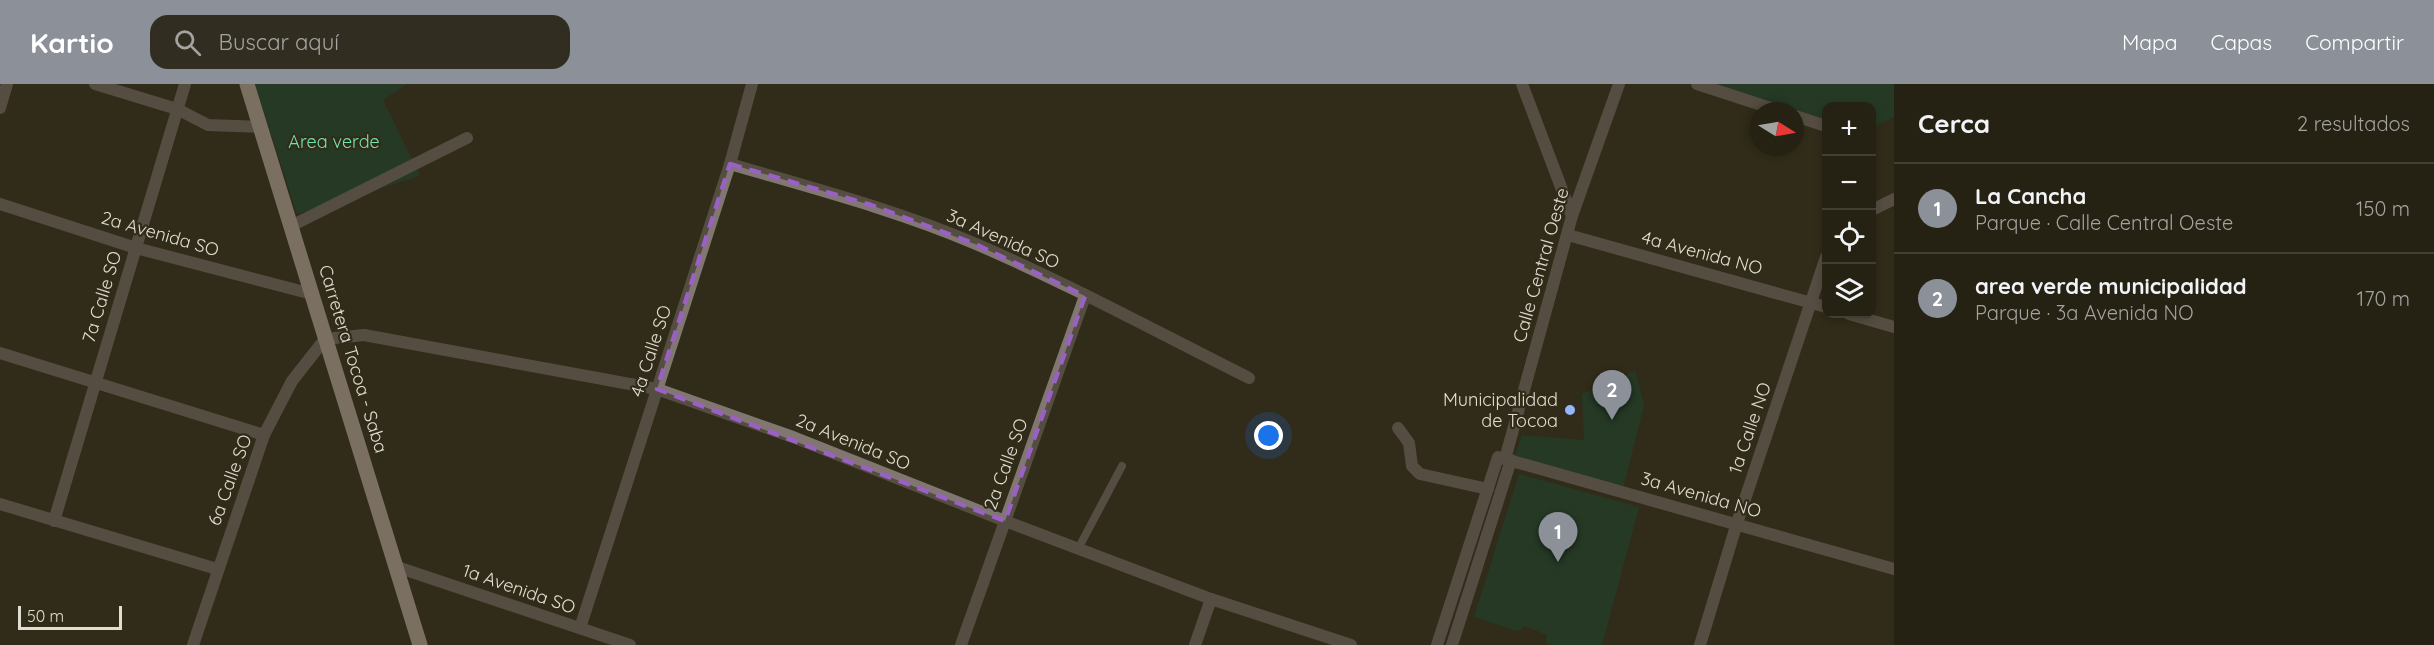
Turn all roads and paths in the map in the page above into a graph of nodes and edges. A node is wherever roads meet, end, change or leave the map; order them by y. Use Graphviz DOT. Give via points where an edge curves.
graph roads {
  1 [pos="7,84"];
  2 [pos="95,84"];
  3 [pos="185,84"];
  4 [pos="247,84"];
  5 [pos="752,84"];
  6 [pos="1522,84"];
  7 [pos="1619,84"];
  8 [pos="1697,84"];
  9 [pos="1752,102"];
  10 [pos="0,108"];
  11 [pos="177,109"];
  12 [pos="1804,119"];
  13 [pos="1822,124"];
  14 [pos="261,127"];
  15 [pos="467,138"];
  16 [pos="730,164"];
  17 [pos="1894,199"];
  18 [pos="0,204"];
  19 [pos="1876,208"];
  20 [pos="1572,216"];
  21 [pos="291,226"];
  22 [pos="1568,235"];
  23 [pos="136,248"];
  24 [pos="1825,264"];
  25 [pos="312,294"];
  26 [pos="1085,296"];
  27 [pos="1811,302"];
  28 [pos="1822,305"];
  29 [pos="1863,318"];
  30 [pos="1894,327"];
  31 [pos="326,339"];
  32 [pos="0,353"];
  33 [pos="1250,378"];
  34 [pos="96,382"];
  35 [pos="657,389"];
  36 [pos="1398,428"];
  37 [pos="264,435"];
  38 [pos="1505,459"];
  39 [pos="1122,466"];
  40 [pos="1488,489"];
  41 [pos="0,504"];
  42 [pos="54,520"];
  43 [pos="1005,522"];
  44 [pos="1737,523"];
  45 [pos="1078,549"];
  46 [pos="397,567"];
  47 [pos="217,569"];
  48 [pos="1894,569"];
  49 [pos="1210,599"];
  50 [pos="580,628"];
  51 [pos="193,645"];
  52 [pos="420,645"];
  53 [pos="630,645"];
  54 [pos="961,645"];
  55 [pos="1195,645"];
  56 [pos="1352,645"];
  57 [pos="1437,645"];
  58 [pos="1452,645"];
  59 [pos="1700,645"];
  1 -- 10 [label="street"];
  2 -- 11 [label="street"];
  3 -- 11 [label="street, 7a Calle SO"];
  4 -- 14 [label="main road, Carretera Tocoa - Saba"];
  5 -- 16 [label="street, 4a Calle SO"];
  6 -- 20 [label="street"];
  7 -- 20 [label="street, Calle Central Oeste"];
  8 -- 9 [label="street"];
  11 -- 14 [label="street" via="208,125"];
  11 -- 23 [label="street, 7a Calle SO"];
  12 -- 13 [label="street"];
  14 -- 21 [label="main road, Carretera Tocoa - Saba"];
  15 -- 21 [label="street"];
  16 -- 26 [label="street, 3a Avenida SO" via="871,205 964,240"];
  16 -- 35 [label="street, 4a Calle SO"];
  17 -- 19 [label="street"];
  18 -- 23 [label="street, 2a Avenida SO"];
  20 -- 22 [label="street, Calle Central Oeste"];
  21 -- 25 [label="main road, Carretera Tocoa - Saba"];
  22 -- 27 [label="street, 4a Avenida NO"];
  22 -- 38 [label="street, Calle Central Oeste"];
  23 -- 25 [label="street, 2a Avenida SO"];
  23 -- 34 [label="street, 7a Calle SO"];
  24 -- 27 [label="street, 1a Calle NO"];
  25 -- 31 [label="main road, Carretera Tocoa - Saba"];
  26 -- 33 [label="street, 3a Avenida SO"];
  26 -- 43 [label="street, 2a Calle SO"];
  27 -- 28 [label="street, 4a Avenida NO"];
  27 -- 44 [label="street, 1a Calle NO"];
  29 -- 30 [label="street"];
  31 -- 35 [label="street, 2a Avenida SO" via="364,335"];
  31 -- 37 [label="street, 6a Calle SO" via="292,381"];
  31 -- 46 [label="main road, Carretera Tocoa - Saba"];
  32 -- 34 [label="street"];
  34 -- 37 [label="street"];
  34 -- 42 [label="street, 7a Calle SO"];
  35 -- 43 [label="street, 2a Avenida SO" via="793,437"];
  35 -- 50 [label="street, 4a Calle SO"];
  36 -- 40 [label="street" via="1409,443 1412,466 1420,474"];
  37 -- 47 [label="street, 6a Calle SO"];
  38 -- 40 [label="street"];
  38 -- 44 [label="street, 3a Avenida NO"];
  38 -- 58 [label="street, Calle Central Oeste"];
  39 -- 45 [label="lane"];
  40 -- 57 [label="street"];
  41 -- 42 [label="street"];
  42 -- 47 [label="street"];
  43 -- 45 [label="street, 2a Avenida SO"];
  43 -- 54 [label="street, 2a Calle SO"];
  44 -- 48 [label="street, 3a Avenida NO"];
  44 -- 59 [label="street, 1a Calle NO"];
  45 -- 49 [label="street, 2a Avenida SO"];
  46 -- 50 [label="street, 1a Avenida SO"];
  46 -- 52 [label="main road, Carretera Tocoa - Saba"];
  47 -- 51 [label="street, 6a Calle SO"];
  49 -- 55 [label="street"];
  49 -- 56 [label="street, 2a Avenida SO"];
  50 -- 53 [label="street, 1a Avenida SO"];
}
